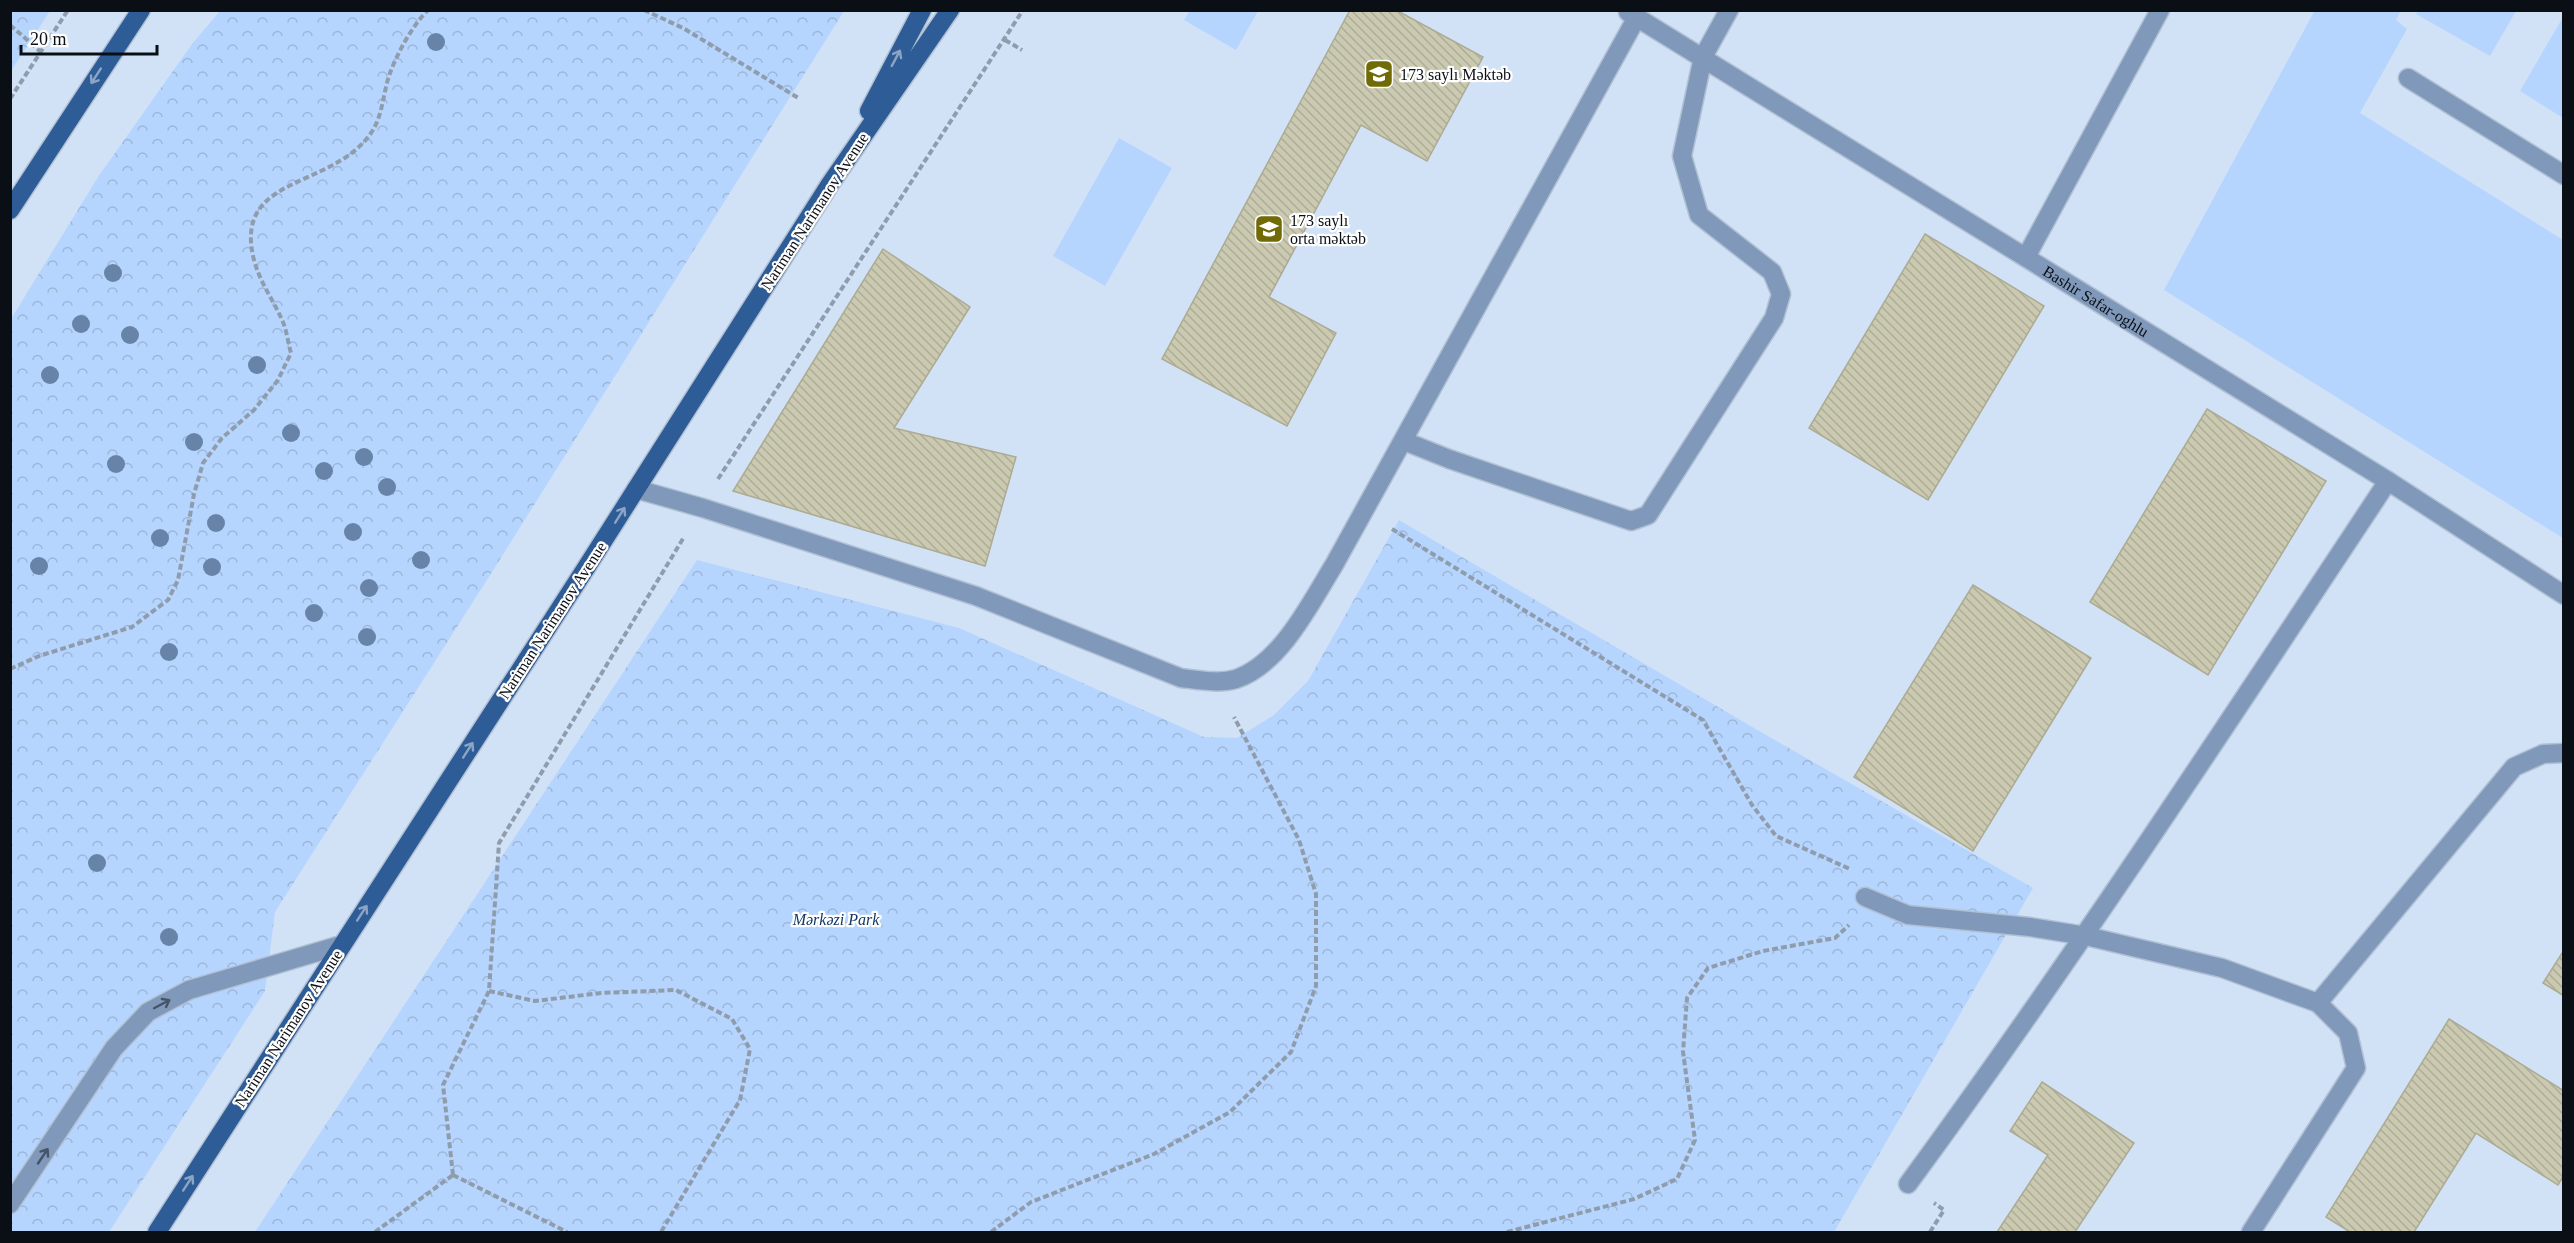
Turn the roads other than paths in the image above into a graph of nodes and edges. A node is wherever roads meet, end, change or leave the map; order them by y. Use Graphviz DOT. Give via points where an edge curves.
graph roads {
  1 [pos="141,10"];
  2 [pos="922,10"];
  3 [pos="950,10"];
  4 [pos="1729,10"];
  5 [pos="2160,10"];
  6 [pos="1632,14"];
  7 [pos="1703,57"];
  8 [pos="2408,78"];
  9 [pos="2564,175"];
  10 [pos="830,184"];
  11 [pos="10,210"];
  12 [pos="2026,257"];
  13 [pos="1404,441"];
  14 [pos="2388,481"];
  15 [pos="636,489"];
  16 [pos="2564,595"];
  17 [pos="2564,753"];
  18 [pos="1865,897"];
  19 [pos="2086,936"];
  20 [pos="341,945"];
  21 [pos="2318,1003"];
  22 [pos="1908,1184"];
  23 [pos="10,1204"];
  24 [pos="157,1233"];
  25 [pos="2252,1233"];
  1 -- 11 [label="main road, one-way"];
  10 -- 2 [label="main road, one-way"];
  3 -- 10 [label="main road, Nariman Narimanov Avenue"];
  4 -- 7 [label="street"];
  5 -- 12 [label="street"];
  6 -- 7 [label="street, Bashir Safar-oghlu"];
  6 -- 13 [label="street"];
  7 -- 12 [label="street, Bashir Safar-oghlu"];
  7 -- 13 [label="street" via="1682,156 1699,215 1772,272 1781,294 1774,318 1648,515 1630,521"];
  8 -- 9 [label="street"];
  10 -- 15 [label="main road, Nariman Narimanov Avenue"];
  12 -- 14 [label="street, Bashir Safar-oghlu"];
  13 -- 15 [label="street" via="1334,565 1266,662 1236,679 1211,682 1181,678 976,596"];
  14 -- 16 [label="street, Bashir Safar-oghlu"];
  14 -- 19 [label="street"];
  20 -- 15 [label="main road, Nariman Narimanov Avenue, one-way"];
  17 -- 21 [label="street" via="2543,754 2514,767"];
  18 -- 19 [label="street" via="1908,915"];
  19 -- 21 [label="street" via="2222,968"];
  19 -- 22 [label="street"];
  23 -- 20 [label="street, one-way" via="114,1048 148,1012 189,990"];
  24 -- 20 [label="main road, Nariman Narimanov Avenue, one-way"];
  21 -- 25 [label="street" via="2348,1033 2356,1068"];
}
